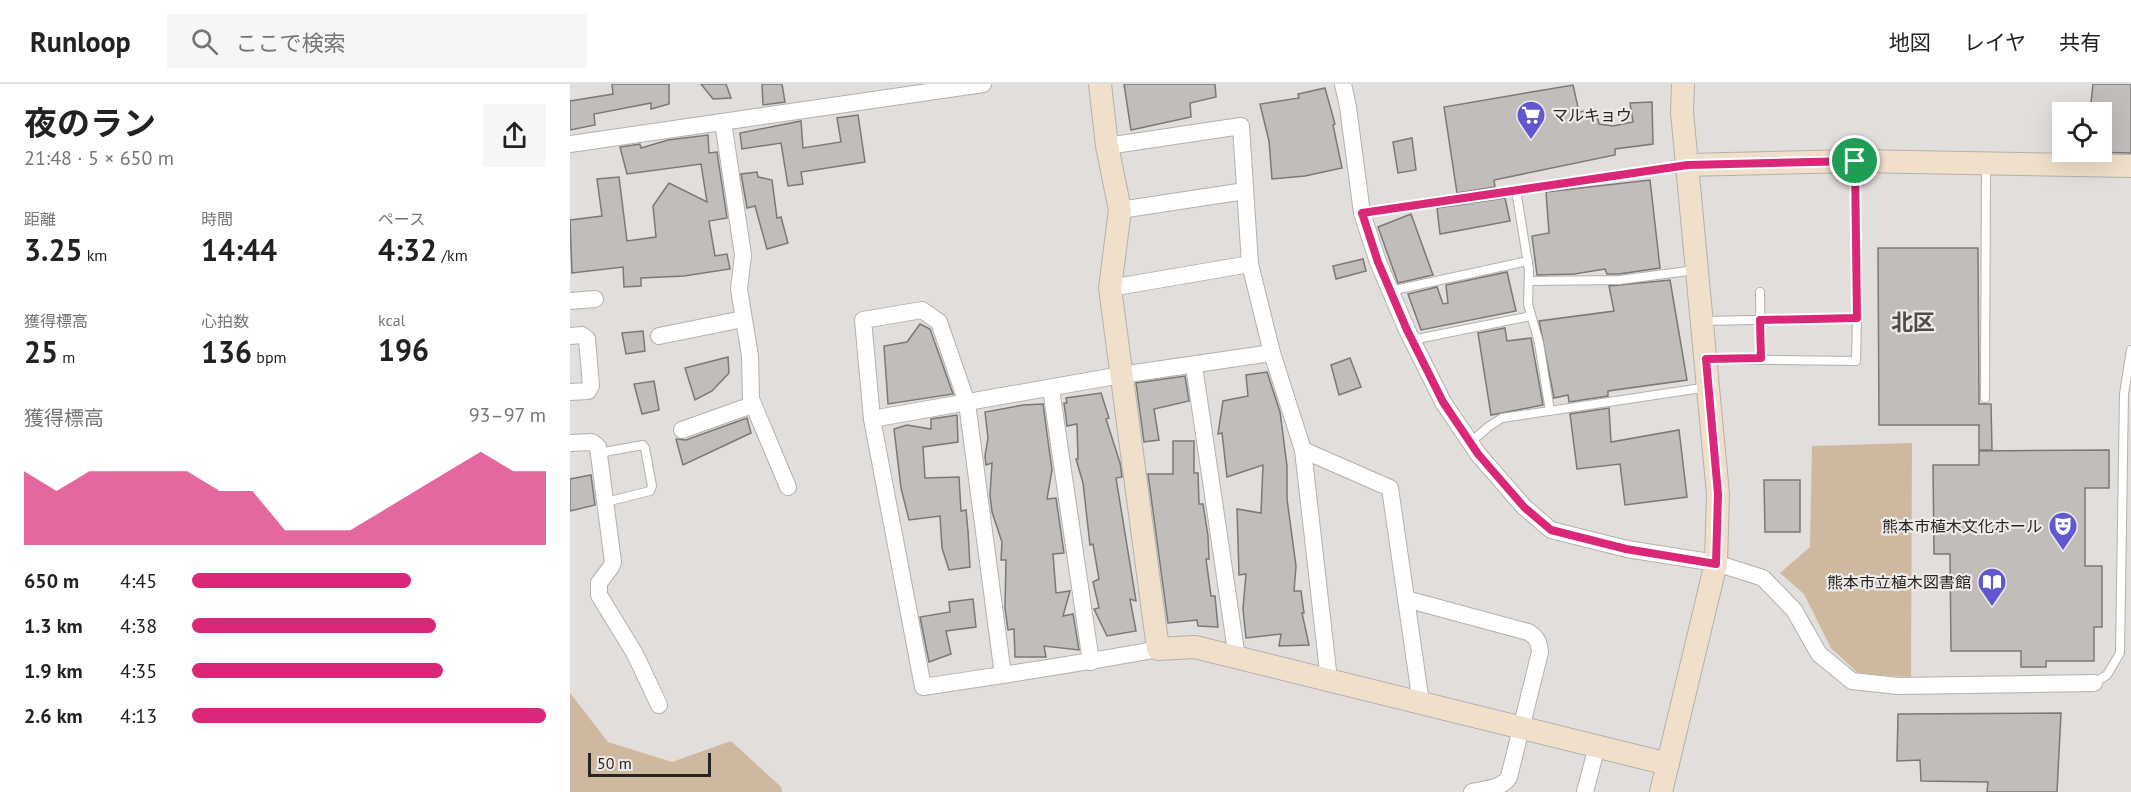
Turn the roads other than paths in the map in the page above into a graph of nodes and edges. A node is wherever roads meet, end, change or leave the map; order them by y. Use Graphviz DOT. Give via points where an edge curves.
graph roads {
  1 [pos="983,84"];
  2 [pos="1100,84"];
  3 [pos="1343,84"];
  4 [pos="1683,84"];
  5 [pos="723,122"];
  6 [pos="570,144"];
  7 [pos="1107,146"];
  8 [pos="1855,161"];
  9 [pos="1986,163"];
  10 [pos="1688,165"];
  11 [pos="2131,166"];
  12 [pos="1516,190"];
  13 [pos="1245,191"];
  14 [pos="1120,210"];
  15 [pos="1362,213"];
  16 [pos="1528,261"];
  17 [pos="1250,264"];
  18 [pos="1697,270"];
  19 [pos="1529,281"];
  20 [pos="1110,288"];
  21 [pos="1390,291"];
  22 [pos="1760,292"];
  23 [pos="595,300"];
  24 [pos="570,301"];
  25 [pos="1531,316"];
  26 [pos="1857,318"];
  27 [pos="743,319"];
  28 [pos="1760,320"];
  29 [pos="1702,321"];
  30 [pos="570,336"];
  31 [pos="658,336"];
  32 [pos="1412,340"];
  33 [pos="2131,350"];
  34 [pos="1272,353"];
  35 [pos="1761,358"];
  36 [pos="1706,359"];
  37 [pos="1194,366"];
  38 [pos="1121,375"];
  39 [pos="1708,387"];
  40 [pos="1051,389"];
  41 [pos="570,392"];
  42 [pos="1985,398"];
  43 [pos="967,403"];
  44 [pos="752,405"];
  45 [pos="1550,411"];
  46 [pos="872,418"];
  47 [pos="682,430"];
  48 [pos="1471,442"];
  49 [pos="570,443"];
  50 [pos="1303,450"];
  51 [pos="599,453"];
  52 [pos="789,487"];
  53 [pos="606,502"];
  54 [pos="1716,564"];
  55 [pos="1406,599"];
  56 [pos="1158,649"];
  57 [pos="1237,658"];
  58 [pos="1091,662"];
  59 [pos="1003,675"];
  60 [pos="1329,680"];
  61 [pos="2094,683"];
  62 [pos="1421,703"];
  63 [pos="659,705"];
  64 [pos="1521,728"];
  65 [pos="1597,746"];
  66 [pos="1668,764"];
  67 [pos="1472,792"];
  68 [pos="1585,792"];
  69 [pos="1661,792"];
  1 -- 5 [label="street"];
  2 -- 7 [label="street"];
  3 -- 15 [label="street"];
  4 -- 10 [label="street"];
  5 -- 6 [label="street"];
  5 -- 27 [label="street" via="743,255 739,289"];
  7 -- 13 [label="street" via="1241,126"];
  7 -- 14 [label="street"];
  8 -- 9 [label="street"];
  8 -- 10 [label="street"];
  8 -- 26 [label="lane"];
  9 -- 11 [label="street"];
  9 -- 42 [label="lane"];
  10 -- 12 [label="lane"];
  10 -- 18 [label="street"];
  12 -- 15 [label="lane"];
  12 -- 16 [label="lane"];
  13 -- 14 [label="street"];
  13 -- 17 [label="street"];
  14 -- 20 [label="street"];
  15 -- 21 [label="street"];
  16 -- 19 [label="lane"];
  16 -- 21 [label="lane"];
  17 -- 20 [label="street"];
  17 -- 34 [label="street"];
  18 -- 19 [label="lane" via="1619,280"];
  18 -- 29 [label="street"];
  19 -- 25 [label="lane"];
  20 -- 38 [label="street"];
  21 -- 32 [label="street"];
  22 -- 28 [label="lane"];
  23 -- 24 [label="street"];
  25 -- 32 [label="lane"];
  25 -- 45 [label="lane"];
  26 -- 28 [label="lane"];
  26 -- 35 [label="lane" via="1856,361"];
  27 -- 31 [label="street"];
  27 -- 44 [label="street" via="750,356"];
  28 -- 29 [label="lane"];
  28 -- 35 [label="lane"];
  29 -- 36 [label="street"];
  30 -- 41 [label="street" via="582,335 587,339 591,386 588,391"];
  32 -- 48 [label="street" via="1443,402"];
  33 -- 61 [label="lane" via="2124,394 2120,653 2107,675"];
  34 -- 37 [label="street"];
  34 -- 50 [label="street"];
  35 -- 36 [label="lane"];
  36 -- 39 [label="street"];
  37 -- 38 [label="street"];
  37 -- 57 [label="street"];
  38 -- 40 [label="street"];
  38 -- 56 [label="street"];
  39 -- 45 [label="lane"];
  39 -- 54 [label="street" via="1718,494"];
  40 -- 43 [label="street"];
  40 -- 58 [label="street"];
  43 -- 46 [label="street"];
  43 -- 46 [label="street" via="939,322 922,310 863,320"];
  43 -- 59 [label="street"];
  44 -- 47 [label="street"];
  44 -- 52 [label="street"];
  45 -- 48 [label="lane" via="1502,418"];
  46 -- 59 [label="street" via="923,687"];
  48 -- 54 [label="street" via="1524,507 1551,530 1626,549"];
  49 -- 51 [label="street" via="592,442"];
  50 -- 55 [label="street" via="1390,488"];
  50 -- 60 [label="street"];
  51 -- 53 [label="street"];
  51 -- 53 [label="lane" via="642,445 652,486 650,491"];
  53 -- 63 [label="street" via="612,564 598,583 598,595 635,654"];
  54 -- 61 [label="street" via="1762,578 1794,610 1819,654 1851,681 1898,686"];
  54 -- 66 [label="street"];
  55 -- 62 [label="street"];
  55 -- 64 [label="street" via="1536,636 1540,652"];
  56 -- 57 [label="street" via="1195,647"];
  56 -- 58 [label="street"];
  57 -- 60 [label="street"];
  58 -- 59 [label="street"];
  60 -- 62 [label="street"];
  62 -- 64 [label="street"];
  64 -- 65 [label="street"];
  64 -- 67 [label="street" via="1506,781"];
  65 -- 66 [label="street"];
  65 -- 68 [label="street"];
  66 -- 69 [label="street"];
}
